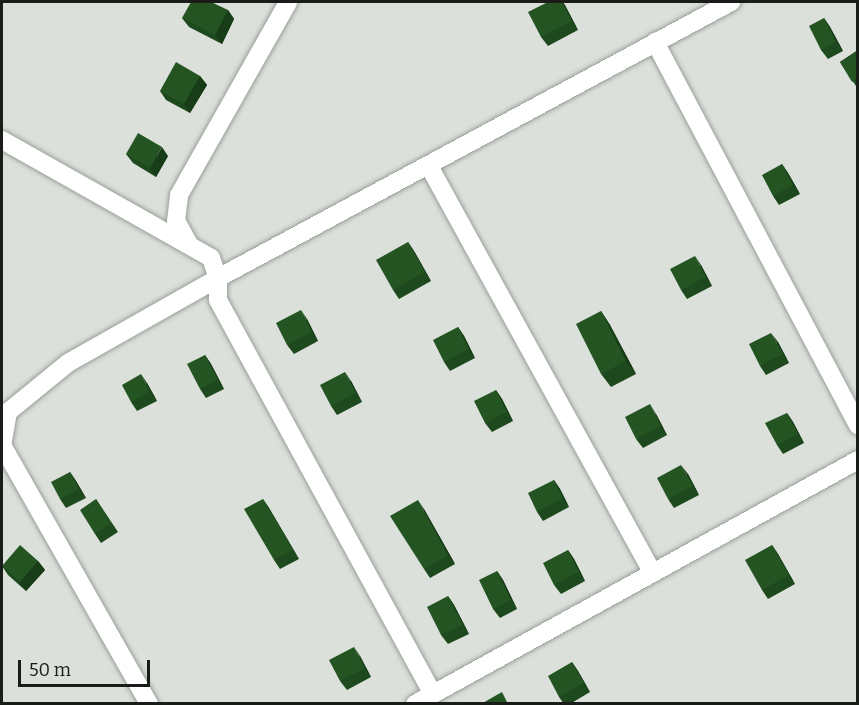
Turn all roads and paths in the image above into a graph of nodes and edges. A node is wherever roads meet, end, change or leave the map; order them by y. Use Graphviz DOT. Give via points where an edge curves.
graph roads {
  1 [pos="288,2"];
  2 [pos="731,2"];
  3 [pos="655,42"];
  4 [pos="2,140"];
  5 [pos="429,166"];
  6 [pos="190,245"];
  7 [pos="218,278"];
  8 [pos="5,413"];
  9 [pos="858,426"];
  10 [pos="2,446"];
  11 [pos="858,460"];
  12 [pos="652,572"];
  13 [pos="433,694"];
  14 [pos="149,704"];
  15 [pos="415,704"];
  1 -- 6 [label="street" via="179,195 176,221"];
  2 -- 3 [label="street"];
  3 -- 5 [label="street"];
  3 -- 9 [label="street"];
  4 -- 6 [label="street"];
  5 -- 7 [label="street"];
  5 -- 12 [label="street"];
  6 -- 7 [label="street" via="211,258"];
  7 -- 8 [label="street" via="68,363"];
  7 -- 13 [label="street" via="218,300"];
  8 -- 10 [label="street"];
  10 -- 14 [label="street"];
  11 -- 12 [label="street"];
  12 -- 13 [label="street"];
  13 -- 15 [label="street"];
}
